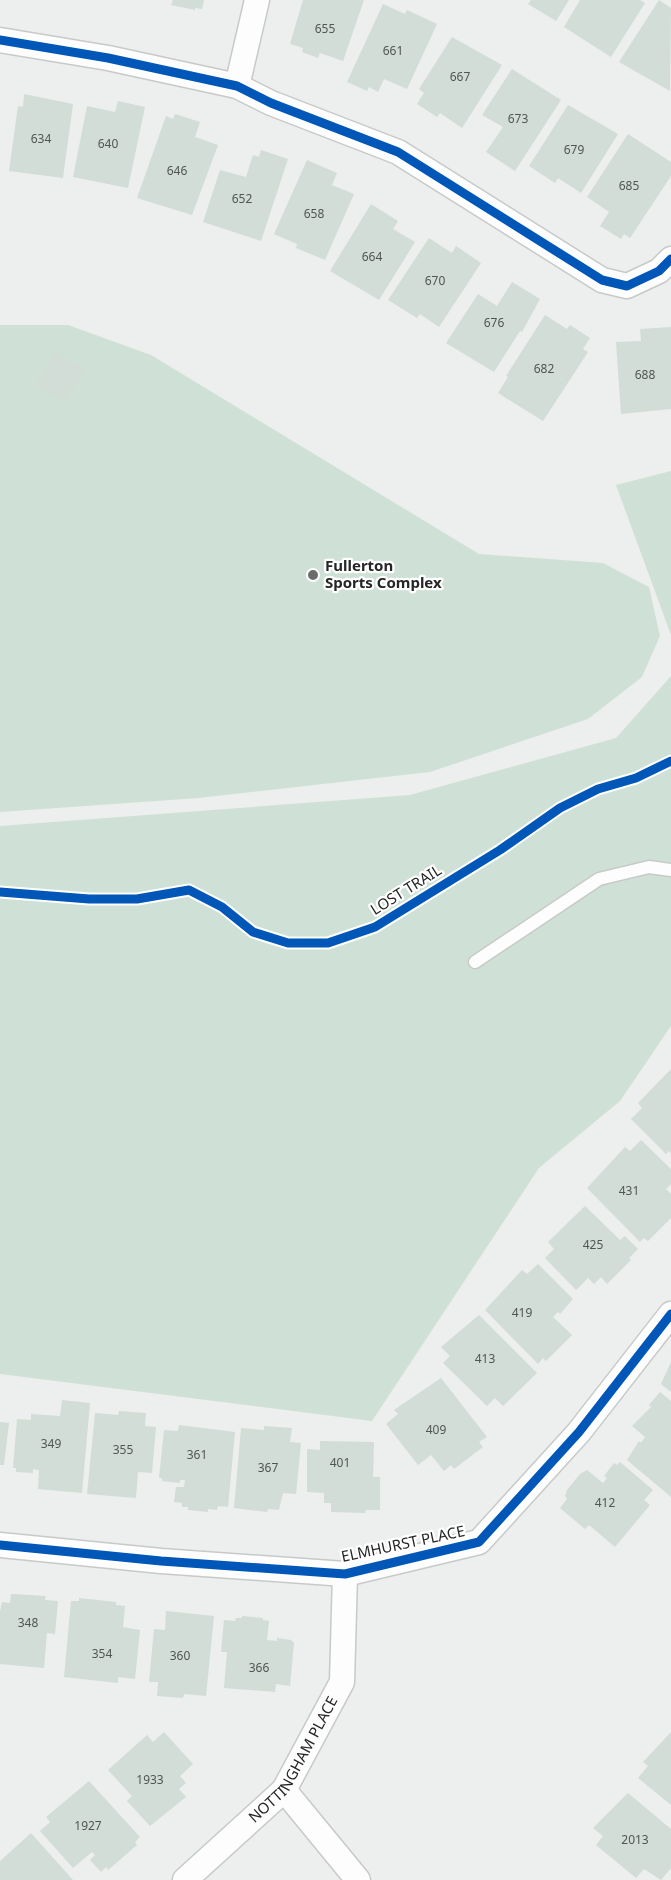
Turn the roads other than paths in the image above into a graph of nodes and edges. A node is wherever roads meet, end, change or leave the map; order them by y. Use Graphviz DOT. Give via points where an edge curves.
graph roads {
  1 [pos="257,0"];
  2 [pos="0,40"];
  3 [pos="237,86"];
  4 [pos="671,259"];
  5 [pos="671,870"];
  6 [pos="474,962"];
  7 [pos="671,1314"];
  8 [pos="0,1545"];
  9 [pos="345,1574"];
  10 [pos="284,1790"];
  11 [pos="185,1880"];
  12 [pos="358,1880"];
  1 -- 3 [label="street"];
  2 -- 3 [label="street"];
  3 -- 4 [label="street" via="398,152 602,280 627,286 659,272"];
  5 -- 6 [label="lane" via="648,867 599,879"];
  7 -- 9 [label="street, ELMHURST PLACE" via="579,1432 479,1542"];
  8 -- 9 [label="street, ELMHURST PLACE"];
  9 -- 10 [label="street, NOTTINGHAM PLACE" via="342,1682"];
  10 -- 11 [label="street, NOTTINGHAM PLACE"];
  10 -- 12 [label="street"];
}
